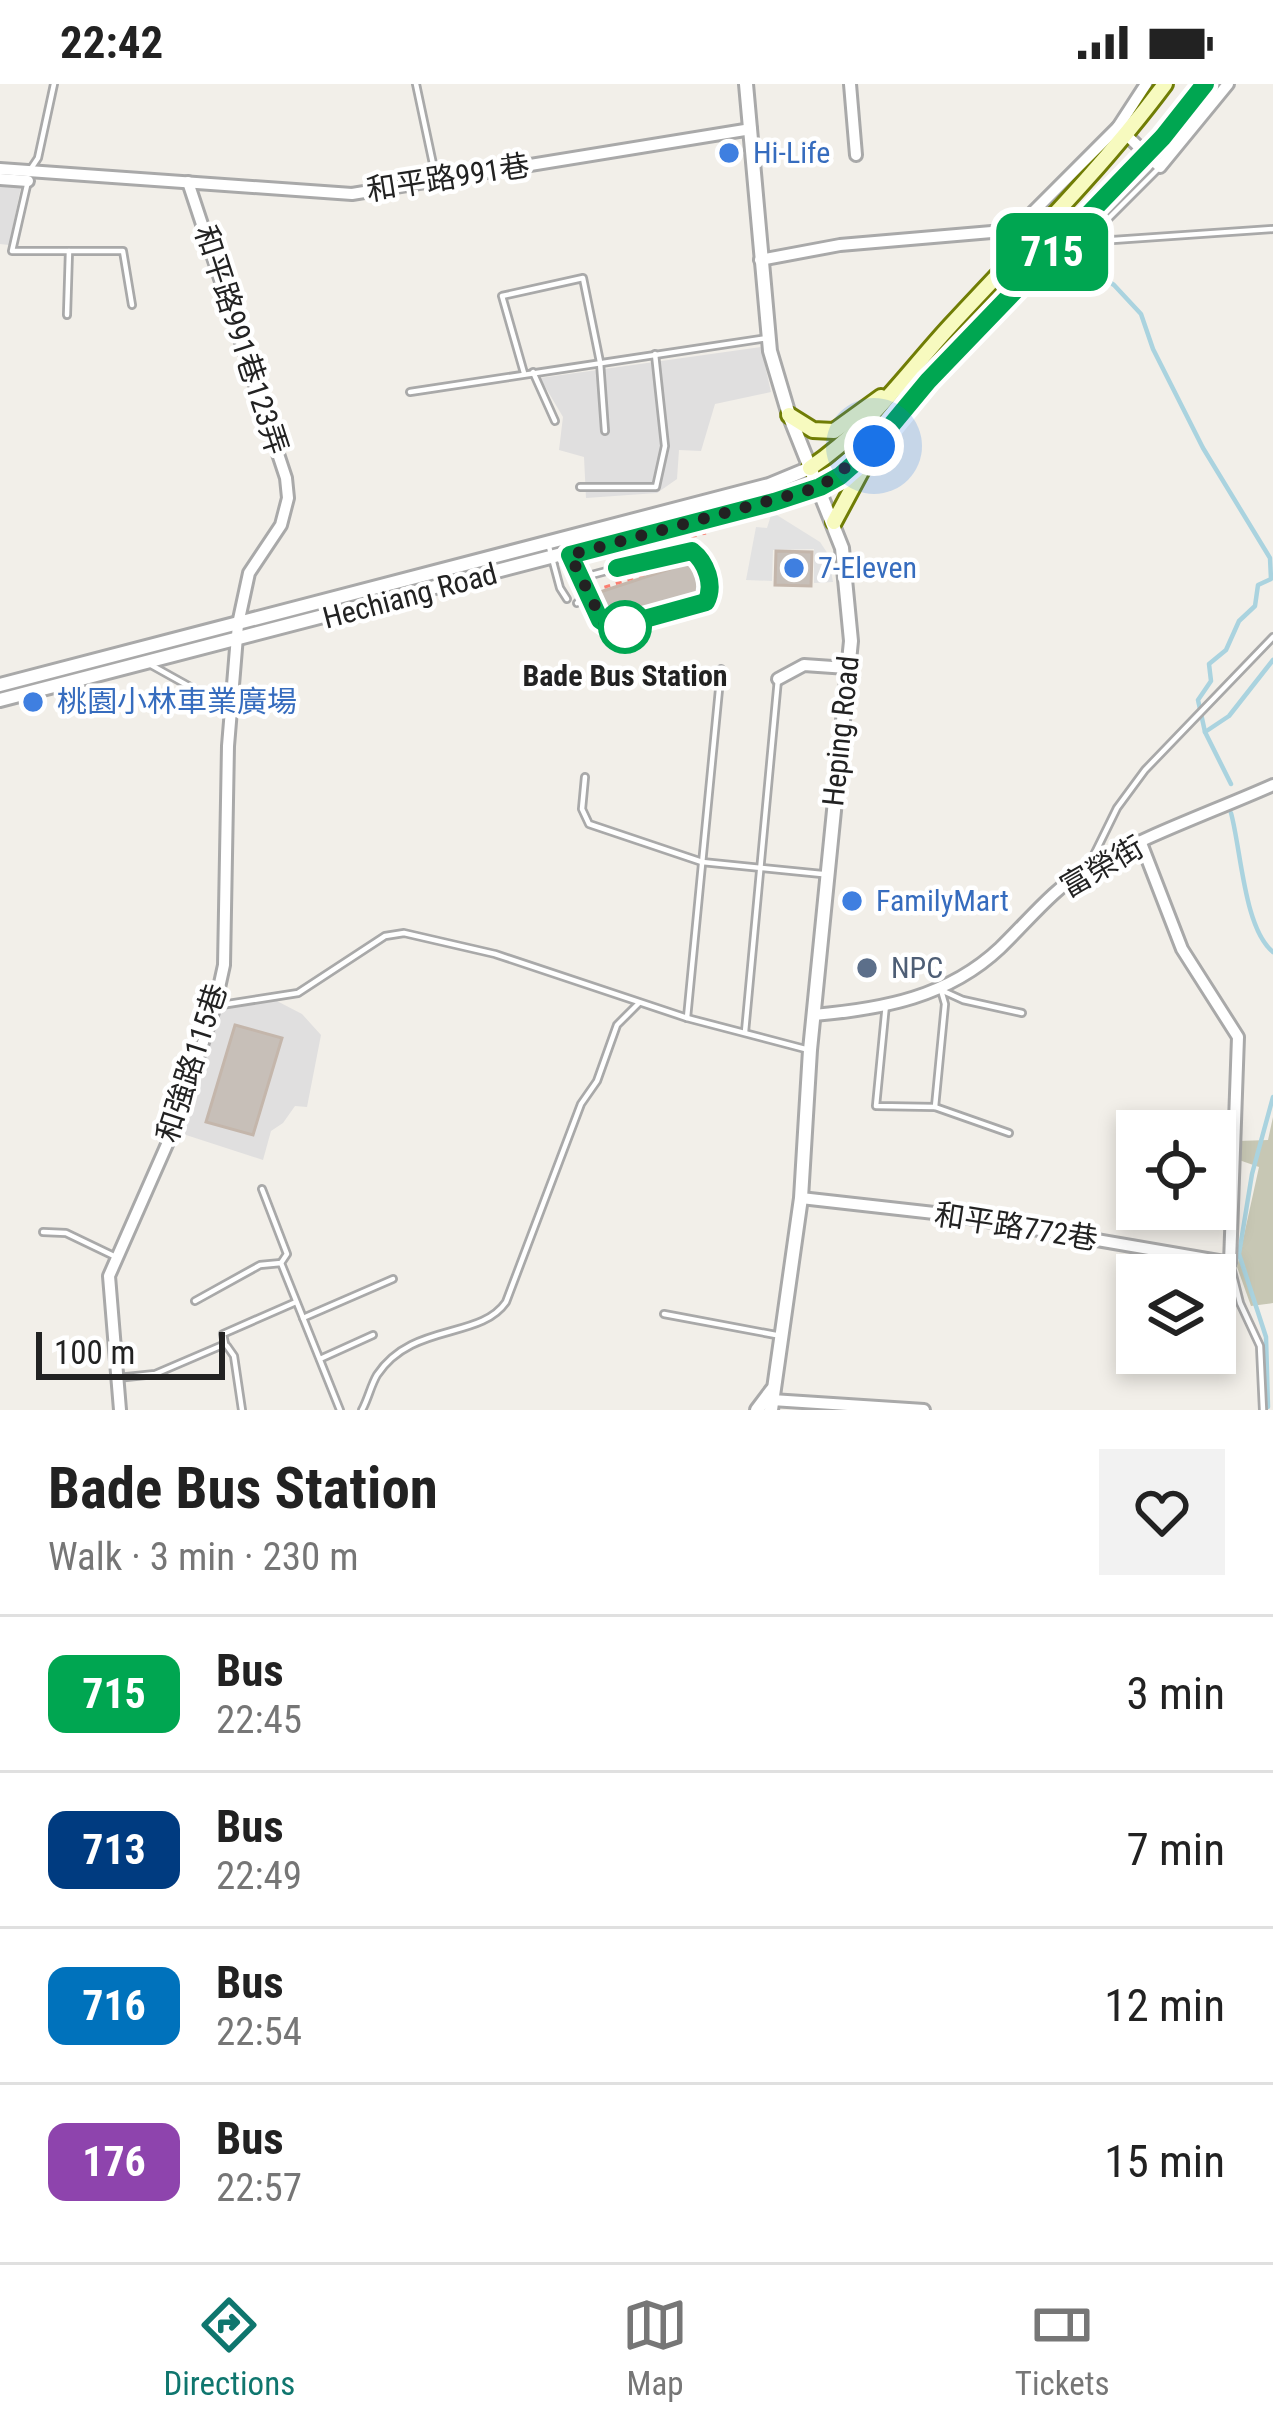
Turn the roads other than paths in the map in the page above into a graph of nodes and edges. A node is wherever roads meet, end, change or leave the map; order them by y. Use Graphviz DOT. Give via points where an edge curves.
graph roads {
  1 [pos="54,84"];
  2 [pos="416,84"];
  3 [pos="746,84"];
  4 [pos="850,84"];
  5 [pos="1146,84"];
  6 [pos="1165,84"];
  7 [pos="1228,84"];
  8 [pos="1203,86"];
  9 [pos="751,129"];
  10 [pos="1122,131"];
  11 [pos="1146,154"];
  12 [pos="856,155"];
  13 [pos="1160,167"];
  14 [pos="0,169"];
  15 [pos="29,176"];
  16 [pos="436,178"];
  17 [pos="0,179"];
  18 [pos="188,182"];
  19 [pos="1273,229"];
  20 [pos="1100,231"];
  21 [pos="69,251"];
  22 [pos="760,260"];
  23 [pos="132,304"];
  24 [pos="1001,305"];
  25 [pos="67,315"];
  26 [pos="768,338"];
  27 [pos="927,351"];
  28 [pos="655,354"];
  29 [pos="600,362"];
  30 [pos="533,372"];
  31 [pos="524,373"];
  32 [pos="410,392"];
  33 [pos="789,416"];
  34 [pos="555,421"];
  35 [pos="605,431"];
  36 [pos="874,446"];
  37 [pos="810,468"];
  38 [pos="820,487"];
  39 [pos="580,488"];
  40 [pos="834,522"];
  41 [pos="566,538"];
  42 [pos="548,543"];
  43 [pos="570,555"];
  44 [pos="553,559"];
  45 [pos="580,578"];
  46 [pos="588,594"];
  47 [pos="567,599"];
  48 [pos="577,603"];
  49 [pos="238,632"];
  50 [pos="1273,637"];
  51 [pos="146,662"];
  52 [pos="847,668"];
  53 [pos="721,669"];
  54 [pos="778,679"];
  55 [pos="0,685"];
  56 [pos="0,700"];
  57 [pos="231,710"];
  58 [pos="585,777"];
  59 [pos="1273,785"];
  60 [pos="1141,843"];
  61 [pos="702,862"];
  62 [pos="760,868"];
  63 [pos="1088,868"];
  64 [pos="828,875"];
  65 [pos="941,990"];
  66 [pos="639,1003"];
  67 [pos="886,1004"];
  68 [pos="215,1006"];
  69 [pos="1022,1013"];
  70 [pos="814,1015"];
  71 [pos="687,1018"];
  72 [pos="745,1034"];
  73 [pos="810,1050"];
  74 [pos="935,1107"];
  75 [pos="1009,1133"];
  76 [pos="262,1189"];
  77 [pos="801,1198"];
  78 [pos="43,1232"];
  79 [pos="1178,1254"];
  80 [pos="1230,1254"];
  81 [pos="116,1258"];
  82 [pos="281,1263"];
  83 [pos="392,1279"];
  84 [pos="1236,1288"];
  85 [pos="195,1301"];
  86 [pos="296,1302"];
  87 [pos="664,1314"];
  88 [pos="303,1318"];
  89 [pos="373,1335"];
  90 [pos="781,1336"];
  91 [pos="225,1344"];
  92 [pos="320,1359"];
  93 [pos="116,1378"];
  94 [pos="772,1400"];
  95 [pos="120,1410"];
  96 [pos="242,1410"];
  97 [pos="340,1410"];
  98 [pos="362,1410"];
  99 [pos="757,1410"];
  100 [pos="924,1410"];
  101 [pos="1263,1410"];
  1 -- 15 [label="lane"];
  2 -- 16 [label="lane"];
  3 -- 9 [label="street, Heping Road"];
  4 -- 12 [label="street"];
  5 -- 10 [label="street"];
  6 -- 10 [label="main road"];
  7 -- 13 [label="street"];
  8 -- 11 [label="main road"];
  9 -- 16 [label="street, 和平路991巷"];
  9 -- 22 [label="street, Heping Road"];
  10 -- 11 [label="street"];
  10 -- 22 [label="street" via="1015,230"];
  10 -- 27 [label="main road"];
  11 -- 13 [label="street"];
  11 -- 24 [label="main road"];
  13 -- 20 [label="lane"];
  14 -- 15 [label="street, 和平路991巷"];
  15 -- 17 [label="street"];
  15 -- 18 [label="street, 和平路991巷"];
  15 -- 21 [label="lane" via="13,251"];
  16 -- 18 [label="street, 和平路991巷" via="352,194"];
  18 -- 49 [label="street, 和平路991巷123弄" via="286,478 281,525 249,573"];
  19 -- 20 [label="lane" via="1113,240"];
  20 -- 24 [label="lane" via="1052,275"];
  21 -- 23 [label="lane" via="123,251"];
  21 -- 25 [label="lane"];
  22 -- 26 [label="street, Heping Road"];
  24 -- 36 [label="main road"];
  26 -- 28 [label="lane"];
  26 -- 33 [label="street, Heping Road"];
  27 -- 33 [label="main road" via="843,428 813,430"];
  27 -- 37 [label="main road" via="874,417"];
  28 -- 29 [label="lane"];
  28 -- 39 [label="lane" via="664,446 656,487"];
  29 -- 30 [label="lane"];
  29 -- 31 [label="lane" via="583,278 502,296"];
  29 -- 35 [label="lane"];
  30 -- 31 [label="lane"];
  30 -- 34 [label="lane"];
  31 -- 32 [label="lane"];
  33 -- 37 [label="street, Heping Road"];
  36 -- 38 [label="main road"];
  36 -- 40 [label="main road"];
  37 -- 38 [label="street, Heping Road"];
  37 -- 41 [label="street, Hechiang Road"];
  38 -- 40 [label="street, Heping Road"];
  38 -- 43 [label="street, Hechiang Road"];
  40 -- 52 [label="street, Heping Road" via="849,592"];
  41 -- 42 [label="street, Hechiang Road"];
  41 -- 43 [label="lane"];
  42 -- 44 [label="lane"];
  42 -- 49 [label="street, Hechiang Road"];
  43 -- 44 [label="street, Hechiang Road"];
  43 -- 45 [label="lane"];
  44 -- 47 [label="lane"];
  44 -- 49 [label="street, Hechiang Road"];
  45 -- 46 [label="lane"];
  45 -- 46 [label="lane" via="686,550 703,562 711,589 701,606 612,628"];
  46 -- 48 [label="lane"];
  49 -- 51 [label="street, Hechiang Road"];
  49 -- 55 [label="street, Hechiang Road"];
  49 -- 57 [label="street, 和強路115巷"];
  50 -- 63 [label="lane" via="1145,770"];
  51 -- 56 [label="street, Hechiang Road"];
  51 -- 57 [label="lane"];
  52 -- 54 [label="street" via="804,665"];
  52 -- 64 [label="street, Heping Road"];
  53 -- 61 [label="lane"];
  54 -- 62 [label="lane"];
  57 -- 68 [label="street, 和強路115巷" via="224,964"];
  58 -- 61 [label="lane" via="589,824"];
  59 -- 60 [label="street, 富榮街"];
  60 -- 63 [label="street, 富榮街"];
  60 -- 80 [label="street" via="1182,949 1238,1036"];
  61 -- 62 [label="lane"];
  61 -- 71 [label="lane"];
  62 -- 64 [label="lane"];
  62 -- 72 [label="lane"];
  63 -- 65 [label="street, 富榮街" via="981,966"];
  64 -- 70 [label="street, Heping Road"];
  65 -- 67 [label="street, 富榮街"];
  65 -- 69 [label="lane"];
  65 -- 74 [label="lane"];
  66 -- 68 [label="lane" via="404,933 385,936 298,993"];
  66 -- 71 [label="lane"];
  66 -- 98 [label="lane" via="616,1025 506,1302 496,1316 422,1339 394,1357"];
  67 -- 70 [label="street, 富榮街"];
  67 -- 74 [label="lane" via="877,1106"];
  68 -- 81 [label="street, 和強路115巷" via="176,1124"];
  70 -- 73 [label="street, Heping Road"];
  71 -- 72 [label="lane"];
  72 -- 73 [label="lane"];
  73 -- 77 [label="street, Heping Road"];
  74 -- 75 [label="lane"];
  76 -- 82 [label="lane" via="287,1254"];
  77 -- 79 [label="street, 和平路772巷"];
  77 -- 90 [label="street, Heping Road"];
  78 -- 81 [label="lane" via="66,1233"];
  81 -- 93 [label="street, 和強路115巷" via="109,1276"];
  82 -- 85 [label="lane" via="260,1265"];
  82 -- 86 [label="lane"];
  83 -- 88 [label="lane"];
  84 -- 101 [label="lane" via="1260,1346"];
  86 -- 88 [label="lane"];
  86 -- 91 [label="lane" via="223,1334"];
  87 -- 90 [label="lane"];
  88 -- 92 [label="lane"];
  89 -- 92 [label="lane"];
  90 -- 94 [label="street, Heping Road"];
  91 -- 93 [label="lane" via="155,1374"];
  91 -- 96 [label="lane"];
  92 -- 97 [label="lane"];
  93 -- 95 [label="street, 和強路115巷"];
  94 -- 99 [label="street, Heping Road"];
  94 -- 100 [label="street"];
}
